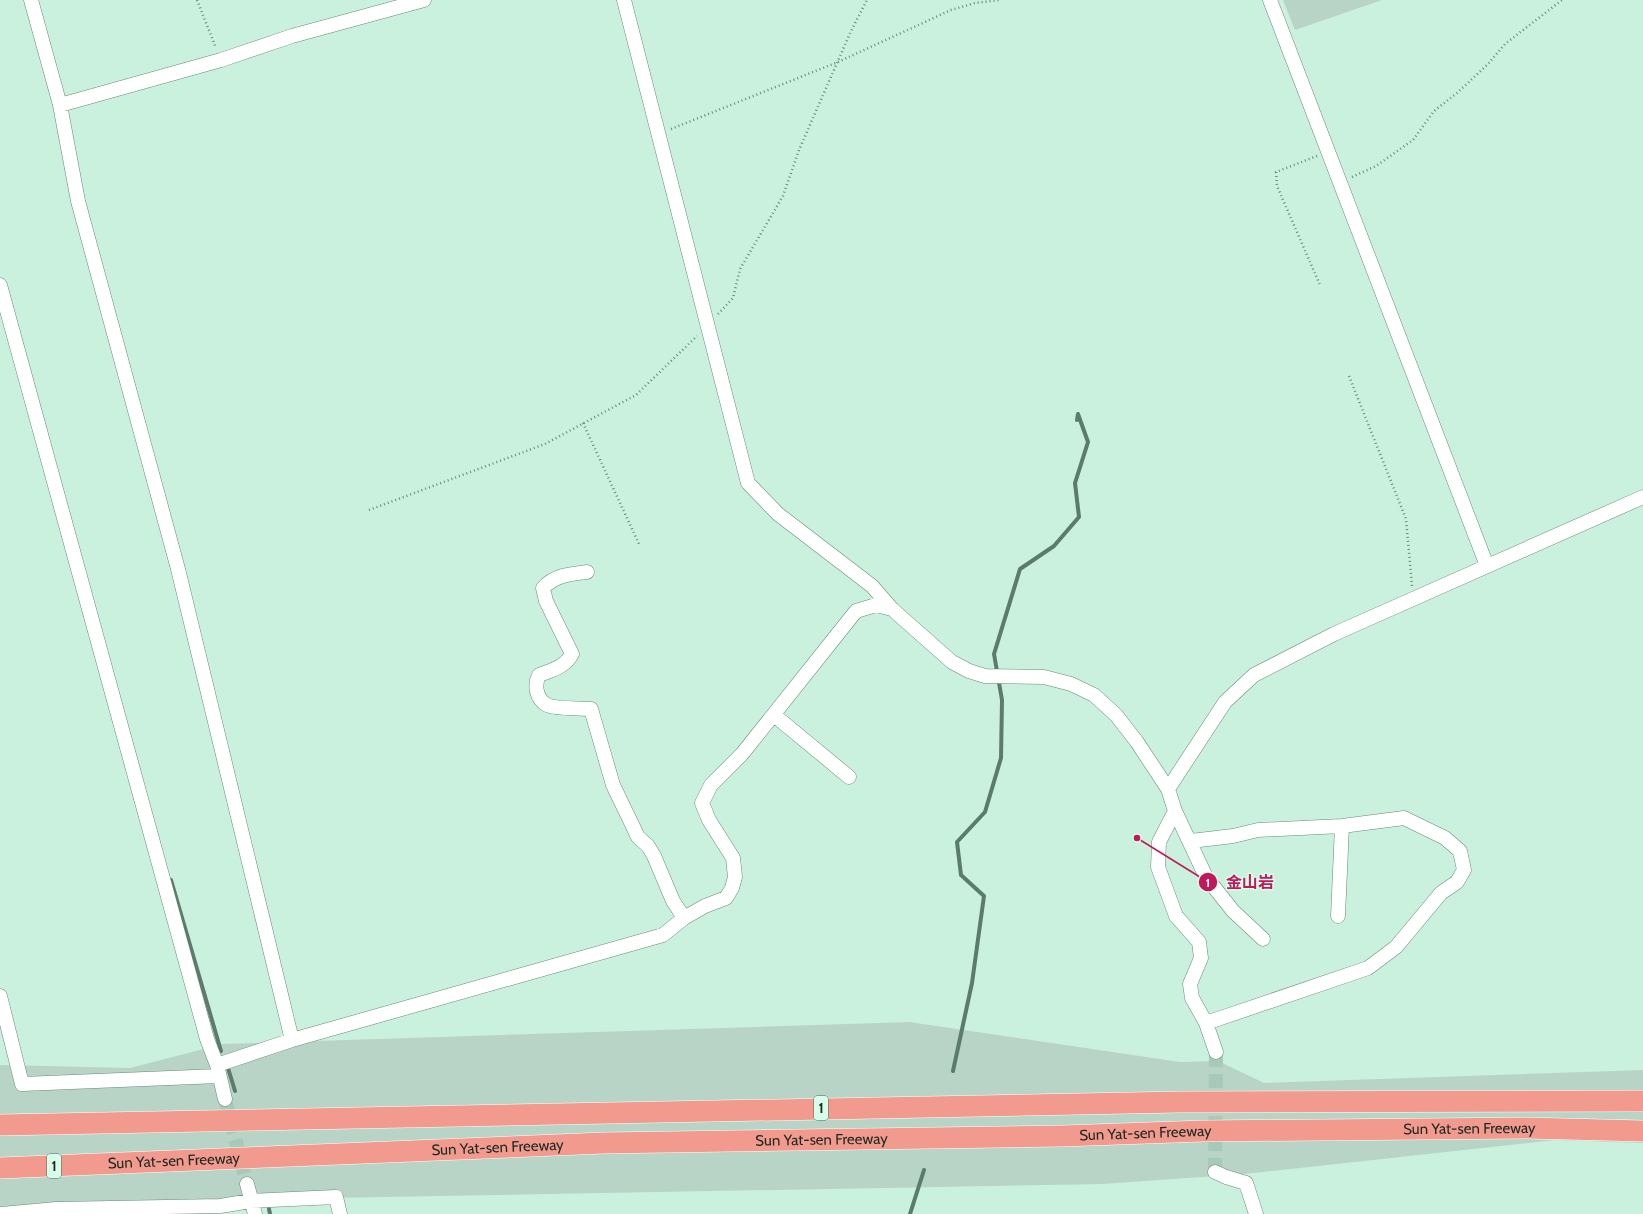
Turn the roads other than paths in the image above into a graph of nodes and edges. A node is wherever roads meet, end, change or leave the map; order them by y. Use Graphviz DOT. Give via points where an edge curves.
graph roads {
  1 [pos="31,0"];
  2 [pos="424,0"];
  3 [pos="624,0"];
  4 [pos="1270,0"];
  5 [pos="60,105"];
  6 [pos="0,285"];
  7 [pos="1643,497"];
  8 [pos="1487,566"];
  9 [pos="587,572"];
  10 [pos="892,609"];
  11 [pos="774,715"];
  12 [pos="849,777"];
  13 [pos="1168,789"];
  14 [pos="1175,811"];
  15 [pos="1342,826"];
  16 [pos="1191,841"];
  17 [pos="1338,916"];
  18 [pos="684,918"];
  19 [pos="1263,939"];
  20 [pos="0,996"];
  21 [pos="1206,1023"];
  22 [pos="292,1040"];
  23 [pos="1216,1052"];
  24 [pos="218,1070"];
  25 [pos="225,1099"];
  26 [pos="1643,1101"];
  27 [pos="0,1125"];
  28 [pos="1643,1131"];
  29 [pos="108,1165"];
  30 [pos="0,1168"];
  31 [pos="1215,1172"];
  32 [pos="0,1180"];
  33 [pos="247,1184"];
  34 [pos="253,1208"];
  35 [pos="57,1212"];
  36 [pos="2,1214"];
  37 [pos="340,1214"];
  38 [pos="1256,1214"];
  1 -- 5 [label="street"];
  2 -- 5 [label="street"];
  3 -- 10 [label="street" via="748,483 778,514 872,586"];
  4 -- 8 [label="street"];
  5 -- 22 [label="street" via="78,202 178,569"];
  6 -- 24 [label="street" via="203,1024"];
  7 -- 8 [label="street"];
  8 -- 13 [label="street" via="1334,634 1254,675 1225,702"];
  9 -- 18 [label="street" via="568,574 551,580 543,588 546,601 572,654 568,662 562,666 539,675 535,683 537,694 546,705 591,709 613,786 638,837 654,856 673,901"];
  10 -- 11 [label="street" via="876,605 856,611"];
  10 -- 13 [label="street" via="952,662 969,672 985,676 1044,677 1071,684 1094,695 1116,715"];
  11 -- 12 [label="street"];
  11 -- 18 [label="street" via="742,754 711,785 702,803 709,820 733,858 735,877 732,888 726,898"];
  13 -- 14 [label="street"];
  14 -- 16 [label="street"];
  14 -- 21 [label="street" via="1159,842 1158,867 1176,916 1199,942 1201,958 1190,984 1192,998"];
  15 -- 16 [label="street" via="1258,830"];
  15 -- 17 [label="street"];
  15 -- 21 [label="street" via="1404,818 1445,838 1460,851 1464,870 1458,882 1441,893 1396,947 1368,968"];
  16 -- 19 [label="street" via="1206,877 1233,911"];
  18 -- 22 [label="street" via="663,935"];
  20 -- 24 [label="street" via="22,1084"];
  21 -- 23 [label="street"];
  22 -- 24 [label="street"];
  24 -- 25 [label="street"];
  26 -- 27 [label="highway, Sun Yat-sen Freeway / 1" via="1180,1102"];
  28 -- 29 [label="highway, Sun Yat-sen Freeway / 1" via="1527,1128 1211,1131 1063,1136 604,1143"];
  29 -- 30 [label="highway, Sun Yat-sen Freeway / 1"];
  29 -- 32 [label="highway"];
  31 -- 38 [label="street" via="1246,1183"];
  33 -- 34 [label="street"];
  34 -- 35 [label="street" via="220,1206"];
  34 -- 37 [label="street" via="336,1197"];
  35 -- 36 [label="street"];
}
